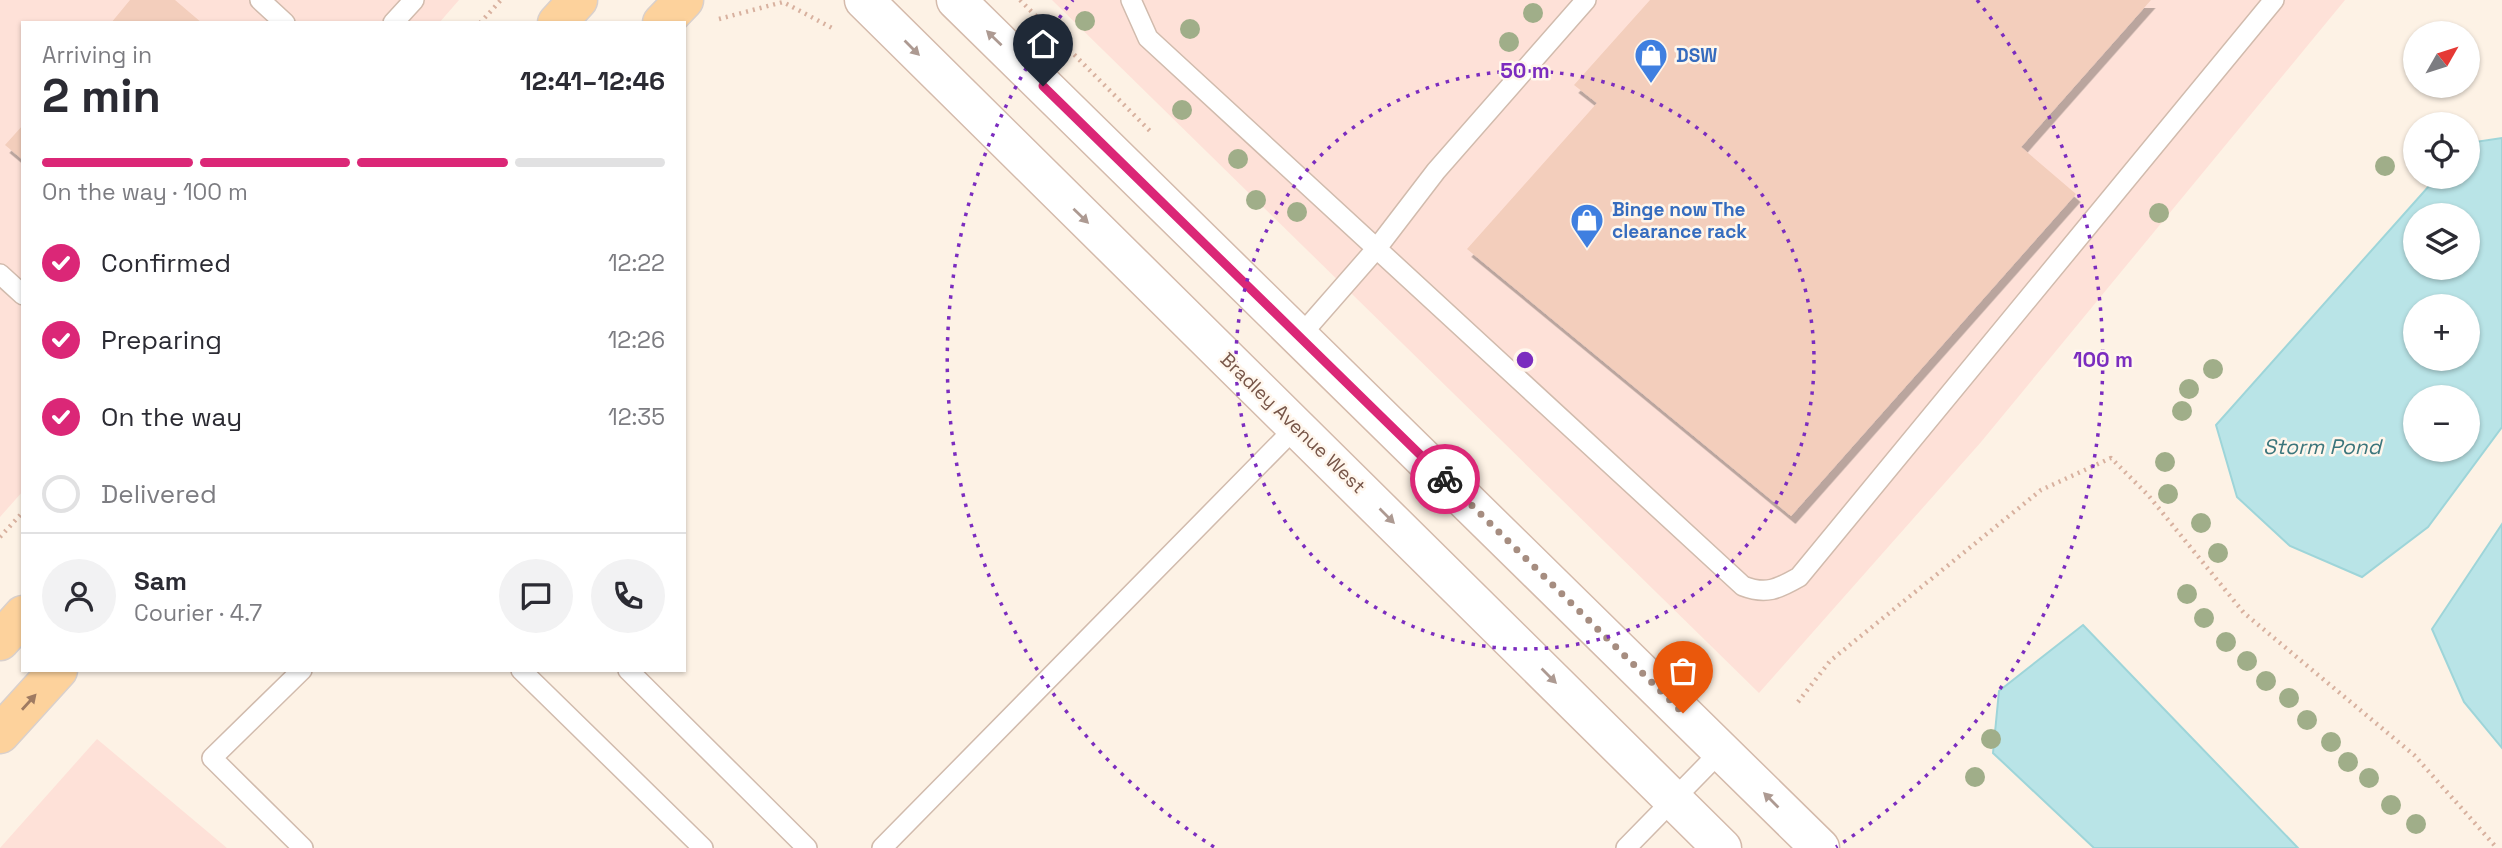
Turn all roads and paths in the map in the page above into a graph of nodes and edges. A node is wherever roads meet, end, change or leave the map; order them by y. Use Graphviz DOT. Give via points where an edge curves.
graph roads {
  1 [pos="260,0"];
  2 [pos="414,0"];
  3 [pos="502,0"];
  4 [pos="578,0"];
  5 [pos="864,0"];
  6 [pos="956,0"];
  7 [pos="1131,0"];
  8 [pos="1586,0"];
  9 [pos="2274,0"];
  10 [pos="783,2"];
  11 [pos="699,10"];
  12 [pos="283,21"];
  13 [pos="395,21"];
  14 [pos="482,21"];
  15 [pos="559,21"];
  16 [pos="668,21"];
  17 [pos="1377,248"];
  18 [pos="0,274"];
  19 [pos="21,293"];
  20 [pos="1300,337"];
  21 [pos="1297,426"];
  22 [pos="21,514"];
  23 [pos="0,537"];
  24 [pos="21,617"];
  25 [pos="0,641"];
  26 [pos="56,672"];
  27 [pos="300,672"];
  28 [pos="523,672"];
  29 [pos="630,672"];
  30 [pos="1798,702"];
  31 [pos="0,734"];
  32 [pos="1721,751"];
  33 [pos="1672,799"];
  34 [pos="885,847"];
  35 [pos="303,848"];
  36 [pos="702,848"];
  37 [pos="807,848"];
  38 [pos="1626,848"];
  39 [pos="1722,848"];
  40 [pos="1820,848"];
  41 [pos="2497,848"];
  1 -- 12 [label="lane"];
  2 -- 13 [label="lane"];
  3 -- 14 [label="path"];
  4 -- 15 [label="main road"];
  5 -- 21 [label="main road, Bradley Avenue West, one-way"];
  20 -- 6 [label="main road, one-way"];
  7 -- 17 [label="lane" via="1149,38"];
  8 -- 17 [label="lane" via="1436,171"];
  9 -- 17 [label="lane" via="1799,577 1773,592 1743,586"];
  10 -- 11 [label="path"];
  11 -- 16 [label="main road"];
  17 -- 20 [label="lane"];
  18 -- 19 [label="lane"];
  20 -- 32 [label="main road"];
  21 -- 33 [label="main road, Bradley Avenue West, one-way"];
  21 -- 34 [label="lane"];
  22 -- 23 [label="path"];
  24 -- 25 [label="main road"];
  31 -- 26 [label="main road, one-way"];
  27 -- 35 [label="lane" via="212,758"];
  28 -- 36 [label="lane"];
  29 -- 37 [label="lane"];
  30 -- 41 [label="path" via="1830,661 2041,490 2111,458 2148,495 2244,614 2414,755"];
  32 -- 33 [label="lane"];
  40 -- 32 [label="main road, one-way"];
  33 -- 38 [label="lane"];
  33 -- 39 [label="main road, Bradley Avenue West"];
}
